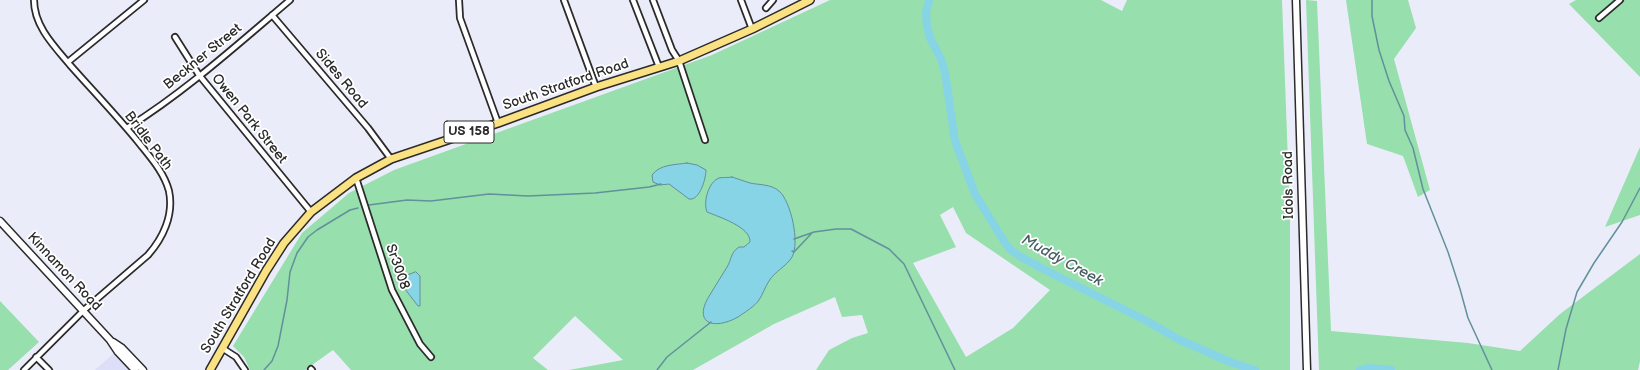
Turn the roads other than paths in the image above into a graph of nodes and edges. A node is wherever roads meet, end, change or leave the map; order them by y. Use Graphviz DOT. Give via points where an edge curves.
graph roads {
  1 [pos="34,0"];
  2 [pos="144,0"];
  3 [pos="290,0"];
  4 [pos="459,0"];
  5 [pos="564,0"];
  6 [pos="633,0"];
  7 [pos="653,0"];
  8 [pos="741,0"];
  9 [pos="773,0"];
  10 [pos="810,0"];
  11 [pos="1296,0"];
  12 [pos="1620,0"];
  13 [pos="766,8"];
  14 [pos="272,15"];
  15 [pos="1599,18"];
  16 [pos="752,29"];
  17 [pos="174,37"];
  18 [pos="679,61"];
  19 [pos="68,62"];
  20 [pos="659,67"];
  21 [pos="199,75"];
  22 [pos="596,87"];
  23 [pos="498,123"];
  24 [pos="127,128"];
  25 [pos="705,140"];
  26 [pos="391,159"];
  27 [pos="356,178"];
  28 [pos="311,212"];
  29 [pos="0,220"];
  30 [pos="84,310"];
  31 [pos="110,340"];
  32 [pos="222,348"];
  33 [pos="36,357"];
  34 [pos="431,357"];
  35 [pos="24,370"];
  36 [pos="49,370"];
  37 [pos="135,370"];
  38 [pos="143,370"];
  39 [pos="210,370"];
  40 [pos="245,370"];
  41 [pos="1307,370"];
  1 -- 19 [label="street, Bridle Path" via="40,24 50,42"];
  2 -- 19 [label="street"];
  3 -- 14 [label="street, Beckner Street"];
  4 -- 23 [label="street" via="460,18"];
  5 -- 22 [label="street"];
  6 -- 20 [label="street"];
  7 -- 18 [label="street" via="672,50"];
  8 -- 16 [label="street"];
  9 -- 13 [label="street"];
  10 -- 16 [label="main road, South Stratford Road / US 158"];
  11 -- 41 [label="main road, Idols Road"];
  12 -- 15 [label="street"];
  14 -- 21 [label="street, Beckner Street"];
  14 -- 26 [label="street, Sides Road" via="368,128"];
  16 -- 18 [label="main road, South Stratford Road / US 158"];
  17 -- 21 [label="street, Owen Park Street"];
  18 -- 20 [label="main road, South Stratford Road / US 158"];
  18 -- 25 [label="street"];
  19 -- 24 [label="street, Bridle Path"];
  20 -- 22 [label="main road, South Stratford Road / US 158"];
  21 -- 24 [label="street, Beckner Street"];
  21 -- 28 [label="street, Owen Park Street"];
  22 -- 23 [label="main road, South Stratford Road / US 158"];
  23 -- 26 [label="main road, South Stratford Road / US 158"];
  24 -- 30 [label="street, Bridle Path" via="163,177 170,197 167,223 160,239 148,255"];
  26 -- 27 [label="main road, South Stratford Road / US 158"];
  27 -- 28 [label="main road, South Stratford Road / US 158"];
  27 -- 34 [label="street, Sr3008" via="392,290 420,344"];
  28 -- 32 [label="main road, South Stratford Road / US 158" via="284,243"];
  29 -- 30 [label="main road, Kinnamon Road"];
  30 -- 31 [label="main road, Kinnamon Road"];
  30 -- 33 [label="street, Bridle Path"];
  31 -- 37 [label="main road, Kinnamon Road"];
  31 -- 38 [label="main road, Kinnamon Road" via="122,348"];
  32 -- 39 [label="main road, South Stratford Road / US 158"];
  32 -- 40 [label="street" via="236,357"];
  33 -- 35 [label="street, Bridle Path"];
  33 -- 36 [label="street"];
}
